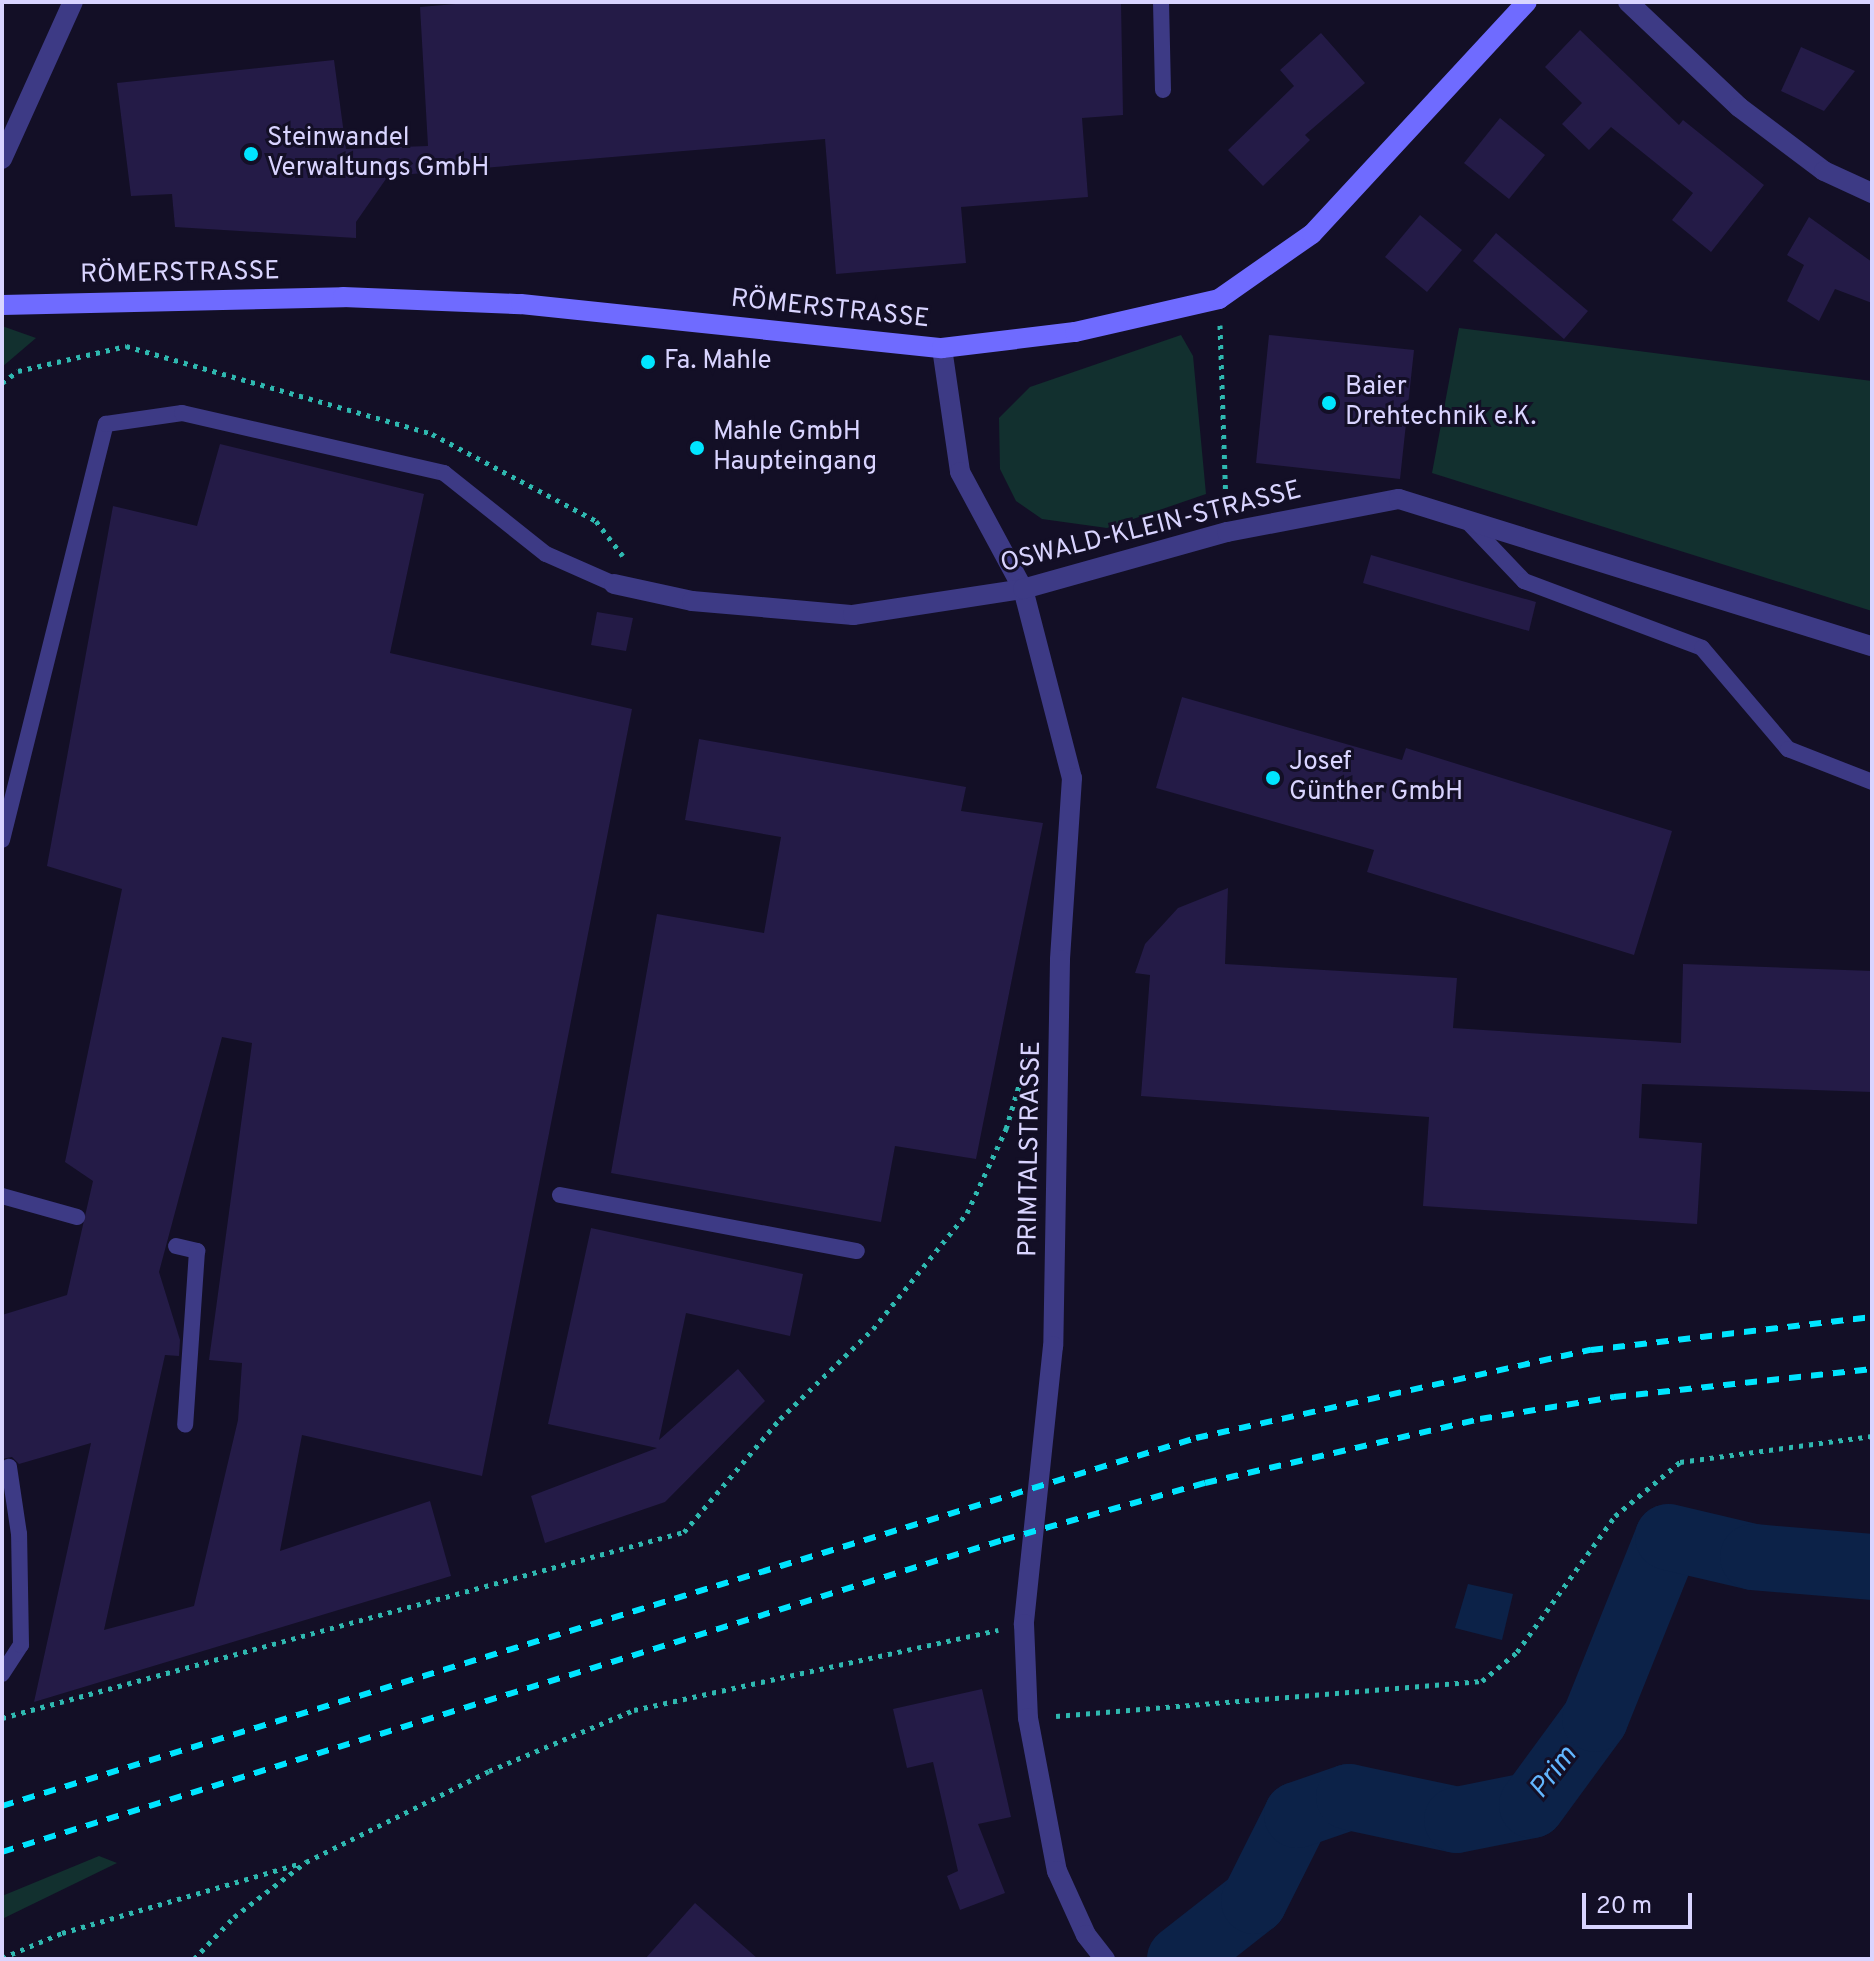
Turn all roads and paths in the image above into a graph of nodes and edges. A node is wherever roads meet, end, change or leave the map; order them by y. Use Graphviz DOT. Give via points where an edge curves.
graph roads {
  1 [pos="73,2"];
  2 [pos="1161,2"];
  3 [pos="1527,2"];
  4 [pos="1628,2"];
  5 [pos="1163,90"];
  6 [pos="2,159"];
  7 [pos="1872,193"];
  8 [pos="1219,299"];
  9 [pos="2,305"];
  10 [pos="942,348"];
  11 [pos="1465,519"];
  12 [pos="1227,532"];
  13 [pos="614,584"];
  14 [pos="1023,589"];
  15 [pos="1872,646"];
  16 [pos="1872,782"];
  17 [pos="2,840"];
  18 [pos="1030,1046"];
  19 [pos="560,1195"];
  20 [pos="2,1196"];
  21 [pos="77,1217"];
  22 [pos="176,1246"];
  23 [pos="857,1251"];
  24 [pos="185,1425"];
  25 [pos="1872,1436"];
  26 [pos="9,1467"];
  27 [pos="1024,1624"];
  28 [pos="2,1674"];
  29 [pos="2,1718"];
  30 [pos="1028,1718"];
  31 [pos="306,1862"];
  32 [pos="2,1958"];
  33 [pos="194,1959"];
  34 [pos="1105,1959"];
  1 -- 6 [label="street"];
  2 -- 5 [label="lane"];
  3 -- 8 [label="street, RÖMERSTRASSE" via="1312,234"];
  4 -- 7 [label="street" via="1739,107 1824,171"];
  8 -- 10 [label="street, RÖMERSTRASSE" via="1075,332"];
  8 -- 12 [label="path"];
  9 -- 10 [label="street, RÖMERSTRASSE" via="343,297 491,303"];
  10 -- 14 [label="street, PRIMTALSTRASSE" via="960,472"];
  11 -- 12 [label="street, OSWALD-KLEIN-STRASSE" via="1399,499"];
  11 -- 15 [label="street, OSWALD-KLEIN-STRASSE"];
  11 -- 16 [label="lane" via="1524,581 1702,648 1788,749"];
  12 -- 14 [label="street, OSWALD-KLEIN-STRASSE"];
  13 -- 14 [label="street, OSWALD-KLEIN-STRASSE" via="692,601 853,615"];
  13 -- 17 [label="lane" via="546,554 444,473 182,413 106,424"];
  14 -- 27 [label="street, PRIMTALSTRASSE" via="1072,778 1060,960 1053,1346"];
  18 -- 29 [label="path" via="1006,1129 967,1213 873,1329 780,1419 684,1532"];
  19 -- 23 [label="lane"];
  20 -- 21 [label="lane"];
  22 -- 24 [label="lane" via="197,1251"];
  25 -- 30 [label="path" via="1680,1462 1615,1516 1517,1652 1482,1681"];
  26 -- 28 [label="lane" via="19,1534 21,1645"];
  27 -- 30 [label="street, PRIMTALSTRASSE"];
  27 -- 31 [label="path" via="634,1710 489,1771"];
  30 -- 34 [label="street, PRIMTALSTRASSE" via="1057,1871 1086,1935"];
  31 -- 32 [label="path" via="62,1933"];
  31 -- 33 [label="path" via="234,1917"];
}
